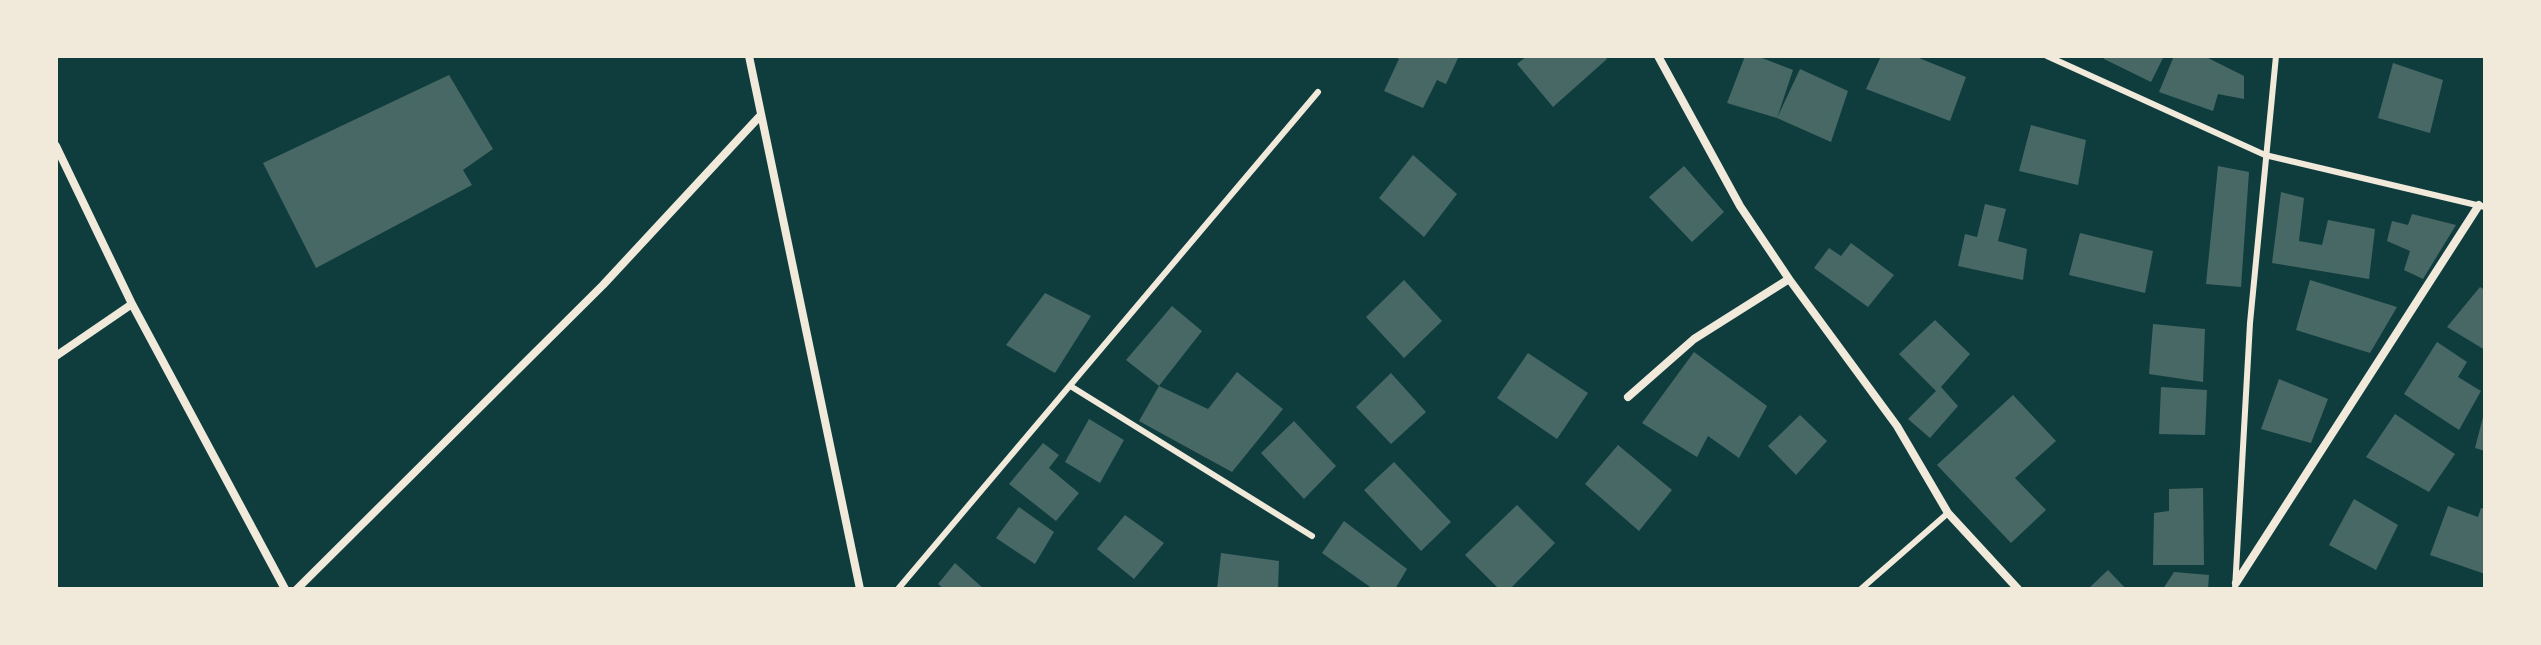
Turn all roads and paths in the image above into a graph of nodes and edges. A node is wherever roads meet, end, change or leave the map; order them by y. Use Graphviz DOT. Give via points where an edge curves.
graph roads {
  1 [pos="749,56"];
  2 [pos="1658,56"];
  3 [pos="2047,56"];
  4 [pos="2276,56"];
  5 [pos="1318,92"];
  6 [pos="759,117"];
  7 [pos="56,146"];
  8 [pos="2265,155"];
  9 [pos="2482,206"];
  10 [pos="1789,279"];
  11 [pos="132,304"];
  12 [pos="56,356"];
  13 [pos="1072,387"];
  14 [pos="1628,397"];
  15 [pos="1948,513"];
  16 [pos="1312,536"];
  17 [pos="2236,586"];
  18 [pos="285,589"];
  19 [pos="297,589"];
  20 [pos="860,589"];
  21 [pos="898,589"];
  22 [pos="1861,589"];
  23 [pos="2018,589"];
  1 -- 6 [label="street"];
  2 -- 10 [label="street" via="1740,206"];
  3 -- 8 [label="lane"];
  4 -- 8 [label="lane"];
  5 -- 13 [label="lane"];
  6 -- 19 [label="street" via="603,285"];
  6 -- 20 [label="street"];
  7 -- 11 [label="street"];
  8 -- 9 [label="lane"];
  8 -- 17 [label="lane"];
  9 -- 17 [label="street"];
  10 -- 14 [label="street" via="1694,339"];
  10 -- 15 [label="street" via="1897,426"];
  11 -- 12 [label="street"];
  11 -- 18 [label="street"];
  13 -- 16 [label="lane"];
  13 -- 21 [label="lane"];
  15 -- 22 [label="lane"];
  15 -- 23 [label="street"];
}
